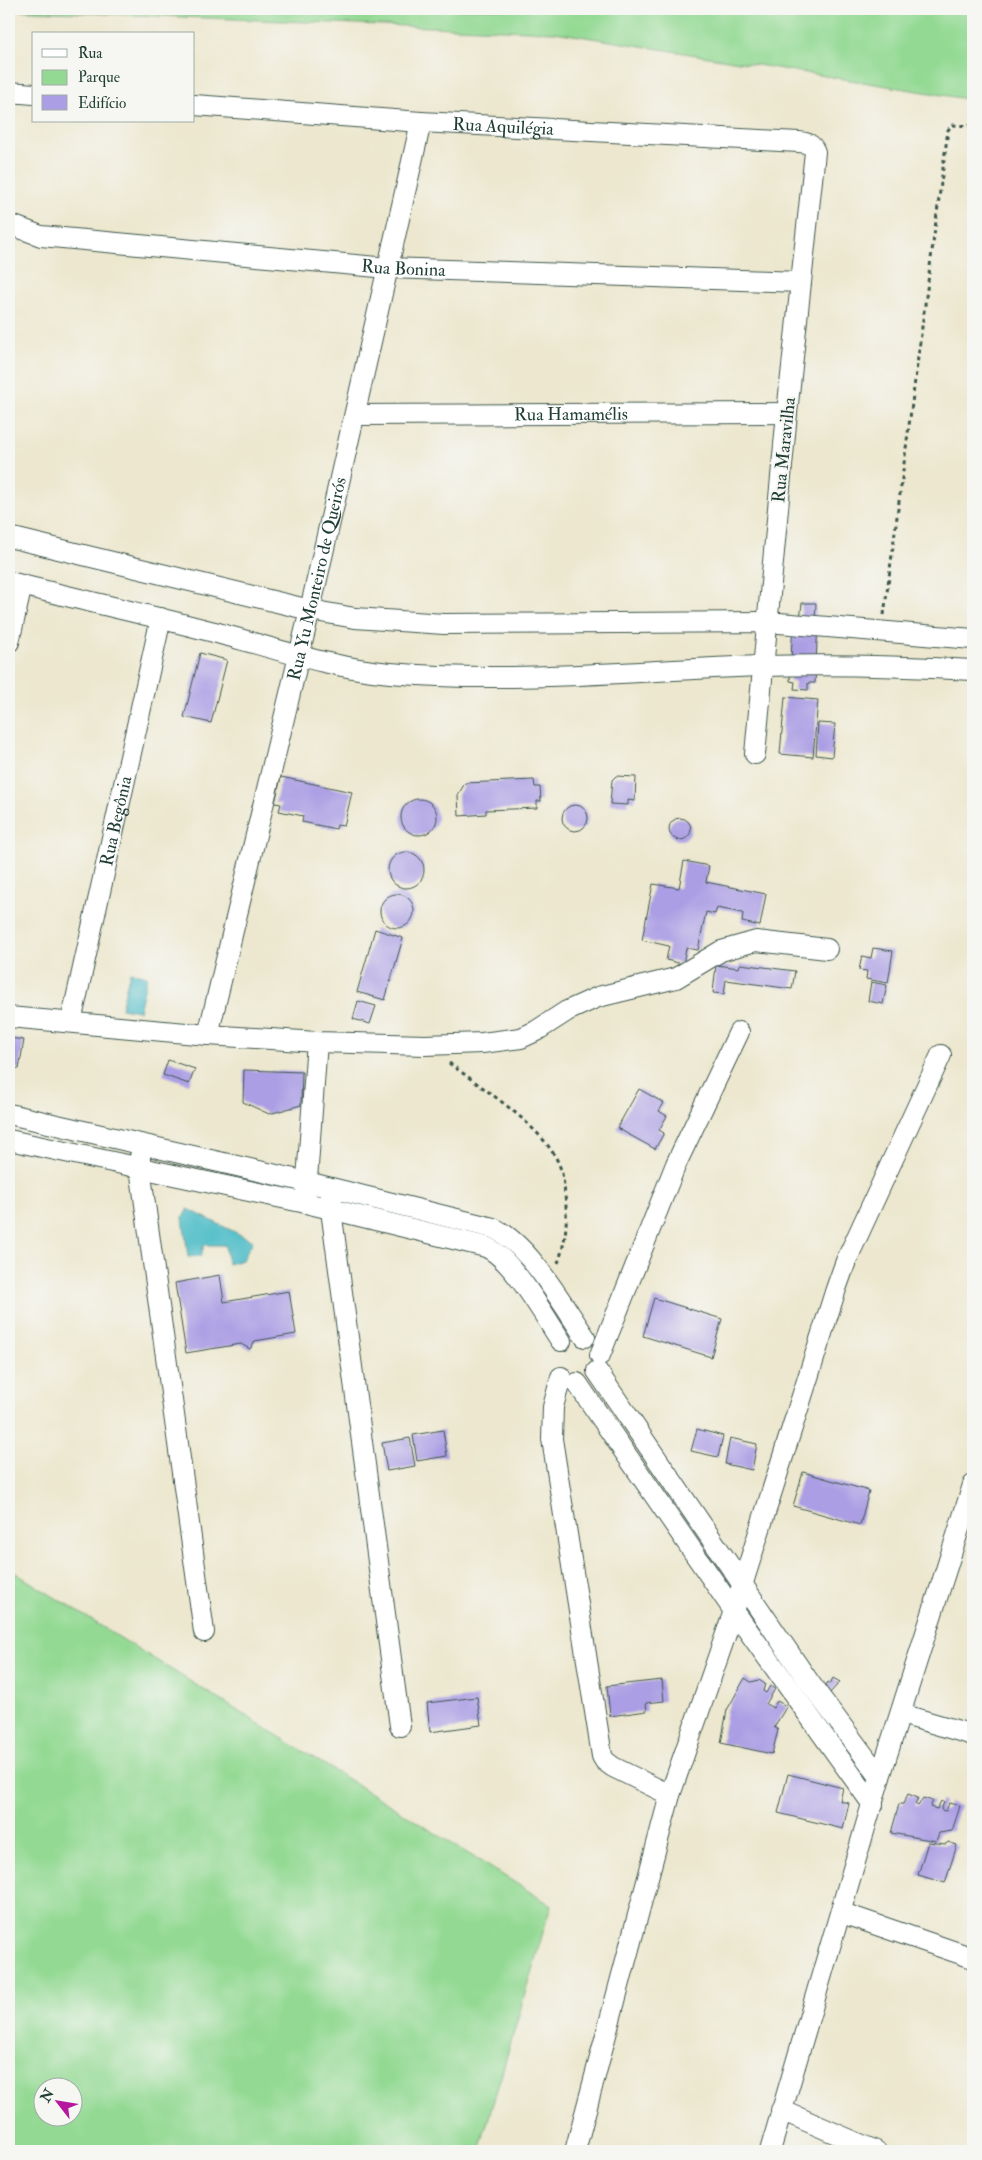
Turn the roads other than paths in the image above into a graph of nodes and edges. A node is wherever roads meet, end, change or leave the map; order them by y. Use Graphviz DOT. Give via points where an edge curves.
graph roads {
  1 [pos="9,92"];
  2 [pos="32,94"];
  3 [pos="195,105"];
  4 [pos="421,122"];
  5 [pos="813,146"];
  6 [pos="9,224"];
  7 [pos="388,268"];
  8 [pos="801,282"];
  9 [pos="787,413"];
  10 [pos="355,415"];
  11 [pos="9,538"];
  12 [pos="15,583"];
  13 [pos="310,610"];
  14 [pos="161,618"];
  15 [pos="767,622"];
  16 [pos="882,633"];
  17 [pos="973,639"];
  18 [pos="9,642"];
  19 [pos="298,655"];
  20 [pos="879,665"];
  21 [pos="764,666"];
  22 [pos="973,670"];
  23 [pos="755,754"];
  24 [pos="827,949"];
  25 [pos="9,1017"];
  26 [pos="71,1022"];
  27 [pos="739,1032"];
  28 [pos="208,1035"];
  29 [pos="317,1042"];
  30 [pos="941,1055"];
  31 [pos="9,1114"];
  32 [pos="9,1140"];
  33 [pos="140,1144"];
  34 [pos="140,1168"];
  35 [pos="307,1182"];
  36 [pos="331,1188"];
  37 [pos="306,1203"];
  38 [pos="331,1210"];
  39 [pos="585,1337"];
  40 [pos="598,1363"];
  41 [pos="561,1364"];
  42 [pos="973,1485"];
  43 [pos="970,1505"];
  44 [pos="743,1584"];
  45 [pos="734,1611"];
  46 [pos="204,1632"];
  47 [pos="901,1714"];
  48 [pos="400,1726"];
  49 [pos="973,1734"];
  50 [pos="880,1777"];
  51 [pos="670,1795"];
  52 [pos="872,1805"];
  53 [pos="842,1913"];
  54 [pos="973,1958"];
  55 [pos="781,2110"];
  56 [pos="575,2151"];
  57 [pos="770,2151"];
  58 [pos="876,2151"];
  1 -- 2 [label="street"];
  3 -- 4 [label="street, Rua Aquilégia"];
  4 -- 5 [label="street, Rua Aquilégia" via="789,141"];
  4 -- 7 [label="street, Rua Yu Monteiro de Queirós"];
  5 -- 8 [label="street, Rua Maravilha" via="816,152"];
  6 -- 7 [label="street, Rua Bonina" via="42,236"];
  7 -- 8 [label="street, Rua Bonina"];
  7 -- 10 [label="street, Rua Yu Monteiro de Queirós"];
  8 -- 9 [label="street, Rua Maravilha"];
  9 -- 10 [label="street, Rua Hamamélis"];
  9 -- 15 [label="street, Rua Maravilha"];
  10 -- 13 [label="street, Rua Yu Monteiro de Queirós"];
  11 -- 13 [label="street"];
  12 -- 14 [label="street"];
  12 -- 18 [label="street"];
  13 -- 15 [label="street" via="355,618 444,624"];
  13 -- 19 [label="street, Rua Yu Monteiro de Queirós"];
  14 -- 19 [label="street"];
  14 -- 26 [label="street, Rua Begônia"];
  15 -- 16 [label="street"];
  15 -- 21 [label="street, Rua Maravilha"];
  16 -- 17 [label="street"];
  16 -- 20 [label="street"];
  19 -- 21 [label="street" via="368,671 431,676 534,677"];
  19 -- 28 [label="street, Rua Yu Monteiro de Queirós"];
  20 -- 21 [label="street"];
  20 -- 22 [label="street"];
  21 -- 23 [label="street, Rua Maravilha"];
  24 -- 29 [label="street" via="756,941 721,951 676,978 598,997 567,1010 521,1038 425,1045"];
  25 -- 26 [label="street"];
  26 -- 28 [label="street"];
  27 -- 40 [label="street" via="676,1164"];
  28 -- 29 [label="street"];
  29 -- 35 [label="street"];
  30 -- 44 [label="street" via="846,1261"];
  31 -- 33 [label="street"];
  32 -- 34 [label="street"];
  33 -- 34 [label="street"];
  33 -- 35 [label="street"];
  34 -- 37 [label="street"];
  34 -- 46 [label="street"];
  35 -- 36 [label="street"];
  35 -- 37 [label="street"];
  36 -- 38 [label="street"];
  36 -- 39 [label="street" via="500,1231 521,1248"];
  37 -- 38 [label="street"];
  38 -- 41 [label="street" via="491,1250 516,1276"];
  38 -- 48 [label="street"];
  39 -- 40 [label="street" via="592,1341"];
  39 -- 41 [label="street" via="577,1335"];
  40 -- 41 [label="street" via="592,1377"];
  40 -- 44 [label="street"];
  41 -- 45 [label="street"];
  41 -- 51 [label="street" via="553,1408 552,1439 602,1756 613,1767"];
  42 -- 43 [label="street"];
  43 -- 47 [label="street"];
  44 -- 45 [label="street"];
  44 -- 50 [label="street" via="808,1682"];
  45 -- 51 [label="street"];
  45 -- 52 [label="street"];
  47 -- 49 [label="street"];
  47 -- 50 [label="street"];
  50 -- 52 [label="street"];
  51 -- 56 [label="street"];
  52 -- 53 [label="street"];
  53 -- 54 [label="street"];
  53 -- 55 [label="street"];
  55 -- 57 [label="street"];
  55 -- 58 [label="street"];
}
